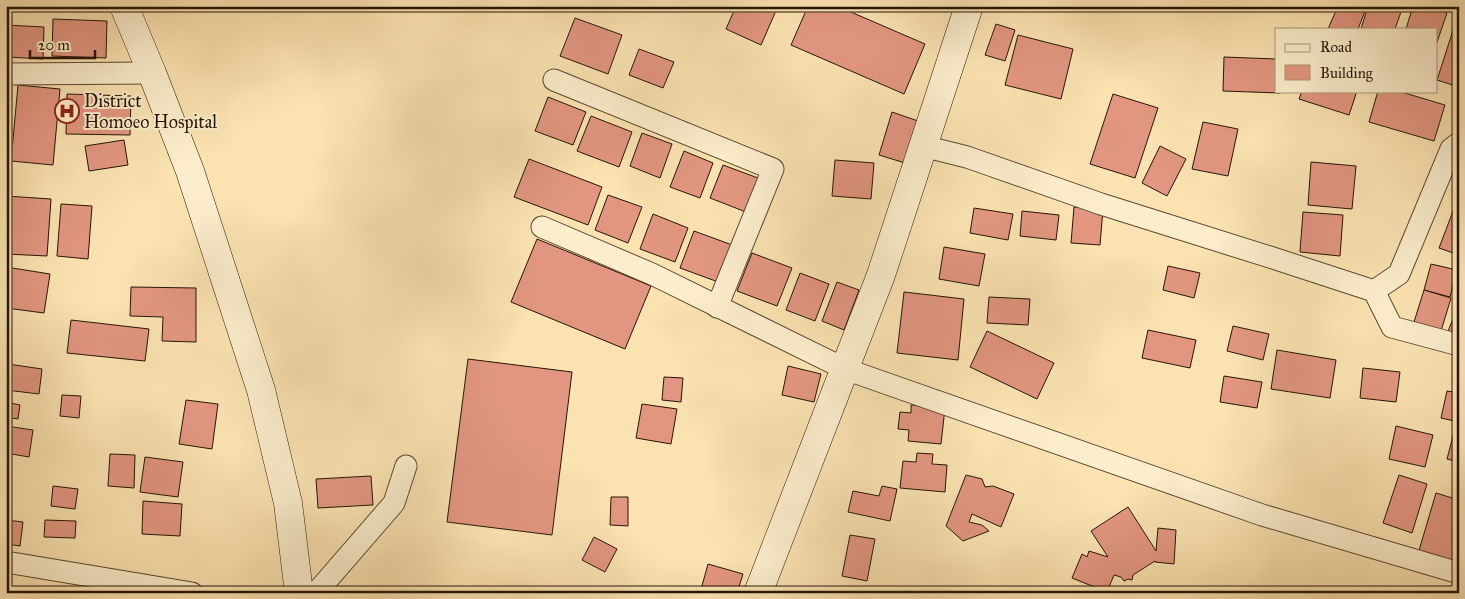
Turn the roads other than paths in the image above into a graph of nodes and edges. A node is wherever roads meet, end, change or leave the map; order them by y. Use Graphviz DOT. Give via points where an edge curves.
graph roads {
  1 [pos="124,6"];
  2 [pos="969,6"];
  3 [pos="6,74"];
  4 [pos="152,74"];
  5 [pos="554,80"];
  6 [pos="1459,143"];
  7 [pos="924,146"];
  8 [pos="542,227"];
  9 [pos="1374,291"];
  10 [pos="717,307"];
  11 [pos="1459,346"];
  12 [pos="845,369"];
  13 [pos="406,466"];
  14 [pos="6,562"];
  15 [pos="1459,573"];
  16 [pos="192,593"];
  17 [pos="299,593"];
  18 [pos="316,593"];
  19 [pos="758,593"];
  1 -- 4 [label="street"];
  2 -- 7 [label="street"];
  3 -- 4 [label="street"];
  4 -- 17 [label="street" via="190,171 261,390 288,503"];
  5 -- 10 [label="street" via="773,169"];
  6 -- 9 [label="street" via="1451,149 1399,274"];
  7 -- 9 [label="street" via="967,157 1101,204"];
  7 -- 12 [label="street" via="881,275"];
  8 -- 10 [label="street" via="652,274"];
  9 -- 11 [label="street" via="1392,327"];
  10 -- 12 [label="street"];
  12 -- 15 [label="street" via="1262,515"];
  12 -- 19 [label="street"];
  13 -- 18 [label="street" via="394,503"];
  14 -- 16 [label="street"];
}
